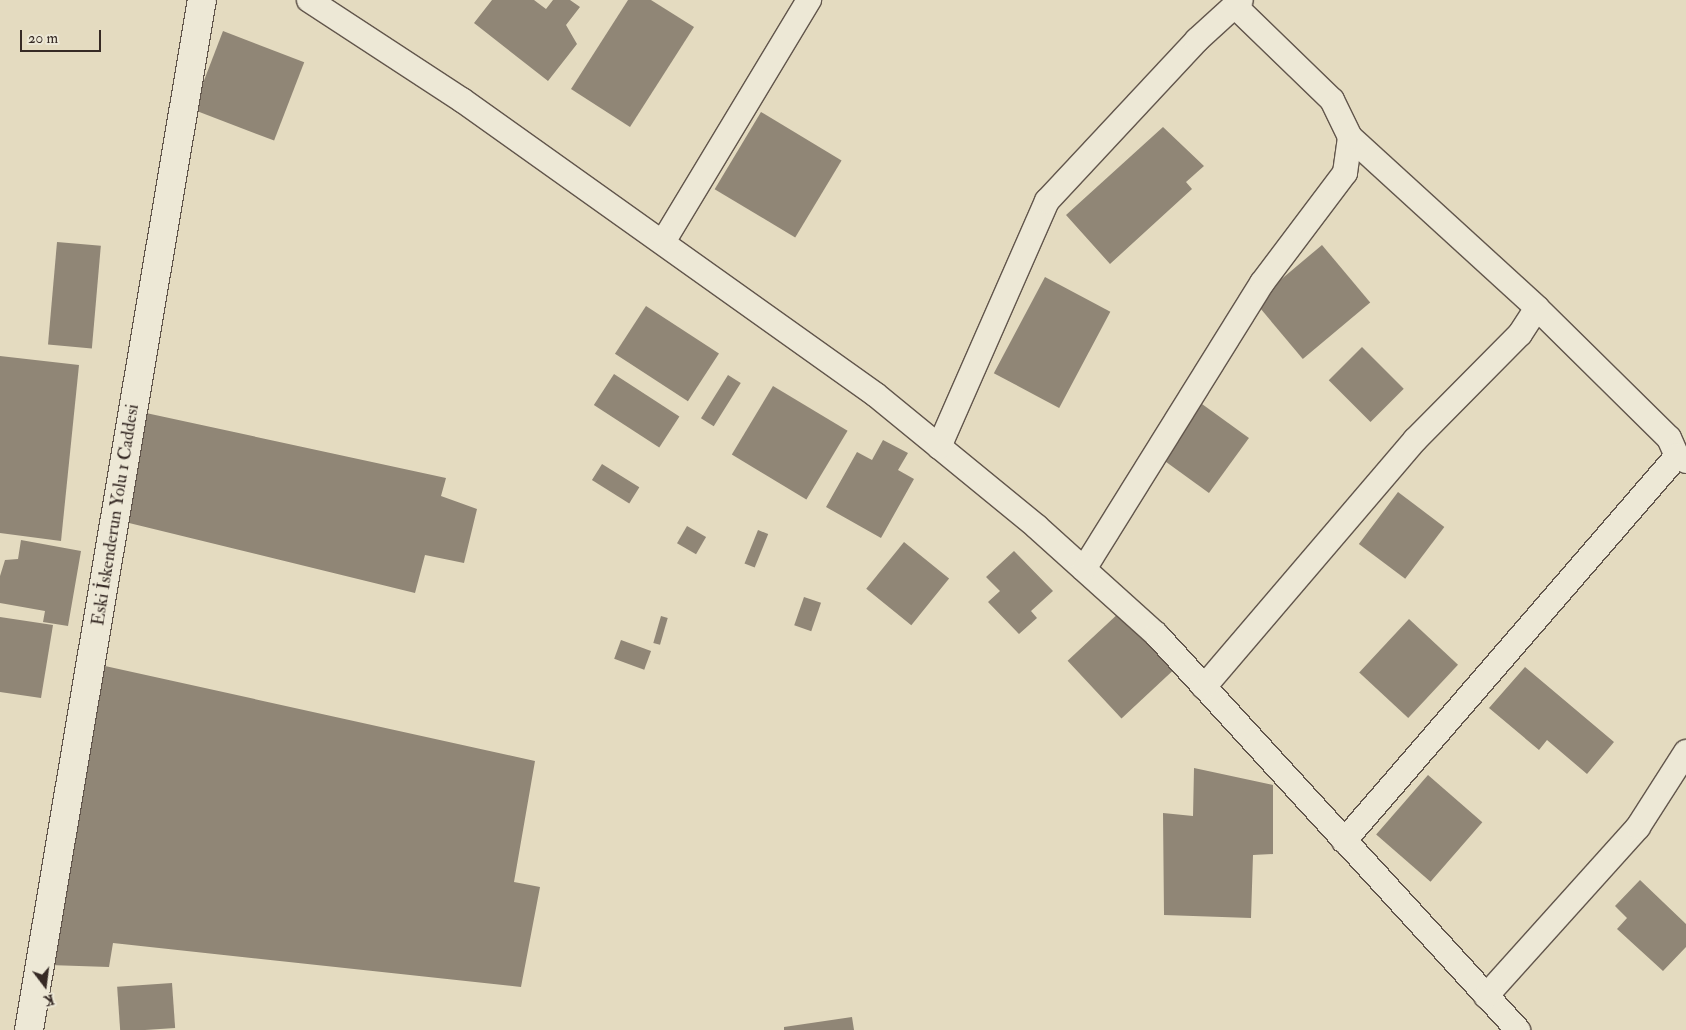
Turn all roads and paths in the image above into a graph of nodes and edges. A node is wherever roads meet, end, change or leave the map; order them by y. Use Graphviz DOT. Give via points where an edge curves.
graph roads {
  1 [pos="202,0"];
  2 [pos="309,0"];
  3 [pos="809,0"];
  4 [pos="1238,3"];
  5 [pos="1350,137"];
  6 [pos="663,242"];
  7 [pos="1537,308"];
  8 [pos="939,447"];
  9 [pos="1682,458"];
  10 [pos="1084,569"];
  11 [pos="1204,687"];
  12 [pos="1686,752"];
  13 [pos="1344,842"];
  14 [pos="1486,996"];
  15 [pos="29,1030"];
  16 [pos="1518,1030"];
  1 -- 15 [label="street, Eski İskenderun Yolu 1 Caddesi"];
  2 -- 6 [label="street" via="462,100"];
  3 -- 6 [label="street"];
  4 -- 5 [label="street" via="1332,100"];
  4 -- 8 [label="street" via="1196,40 1047,201"];
  5 -- 7 [label="street"];
  5 -- 10 [label="street" via="1345,173 1262,283"];
  6 -- 8 [label="street" via="876,395"];
  7 -- 9 [label="street" via="1668,438"];
  7 -- 11 [label="street" via="1520,334 1416,440"];
  8 -- 10 [label="street"];
  9 -- 13 [label="street"];
  10 -- 11 [label="street" via="1156,634"];
  11 -- 13 [label="street"];
  12 -- 14 [label="street" via="1638,827"];
  13 -- 14 [label="street"];
  14 -- 16 [label="street"];
}
